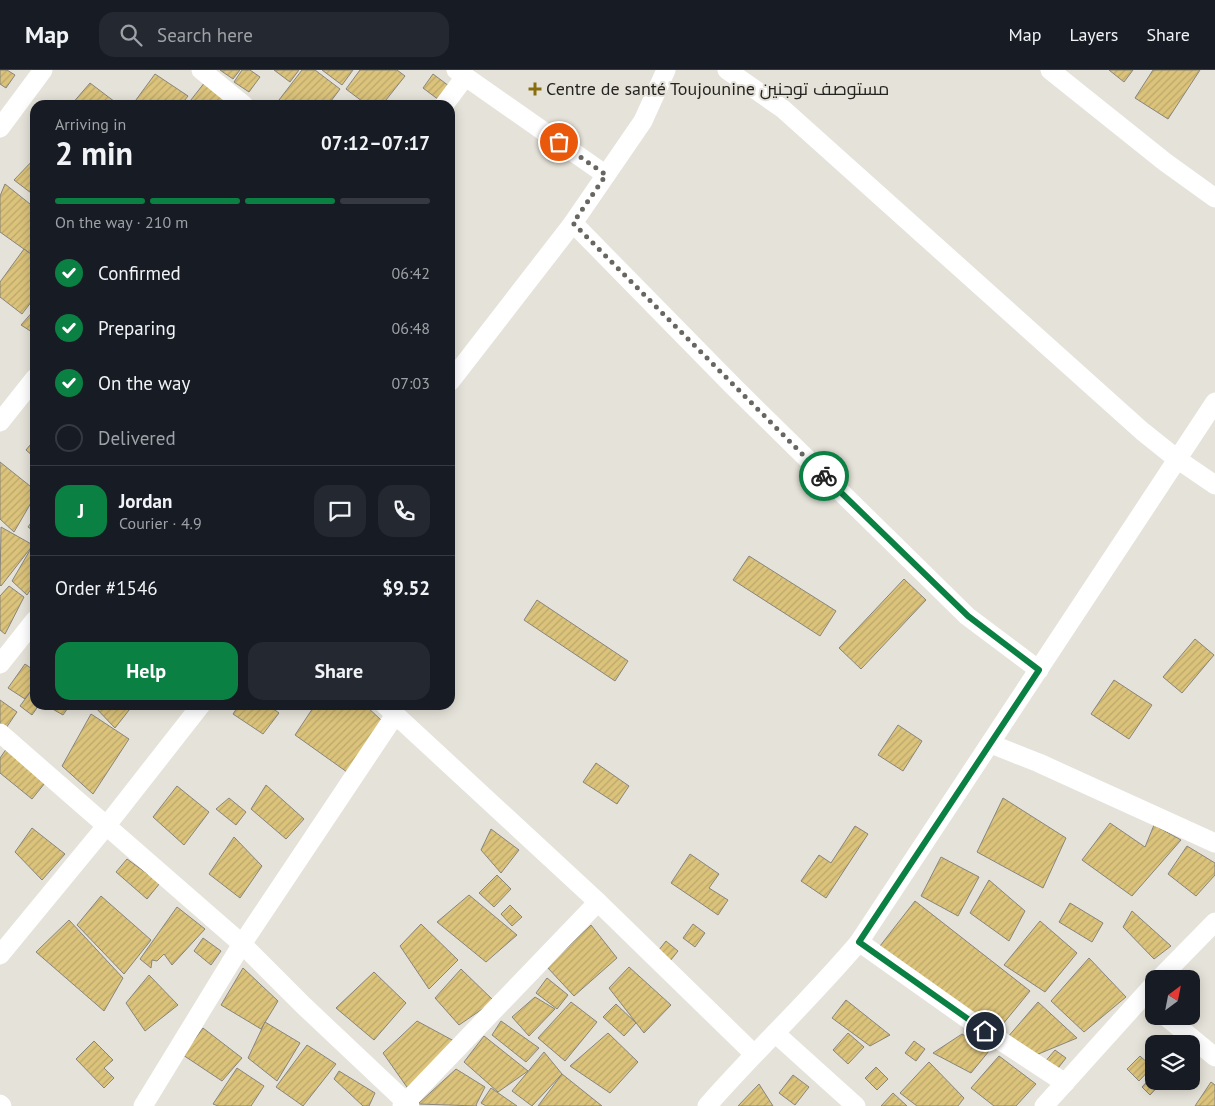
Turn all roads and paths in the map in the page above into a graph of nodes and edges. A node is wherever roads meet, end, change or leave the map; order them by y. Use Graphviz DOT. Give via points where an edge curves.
graph roads {
  1 [pos="44,70"];
  2 [pos="200,70"];
  3 [pos="666,70"];
  4 [pos="727,70"];
  5 [pos="1050,70"];
  6 [pos="461,74"];
  7 [pos="238,100"];
  8 [pos="447,100"];
  9 [pos="0,128"];
  10 [pos="606,175"];
  11 [pos="1215,198"];
  12 [pos="573,223"];
  13 [pos="455,376"];
  14 [pos="30,384"];
  15 [pos="1215,402"];
  16 [pos="0,422"];
  17 [pos="1177,459"];
  18 [pos="1215,485"];
  19 [pos="30,626"];
  20 [pos="0,664"];
  21 [pos="1039,670"];
  22 [pos="197,710"];
  23 [pos="390,710"];
  24 [pos="0,733"];
  25 [pos="992,744"];
  26 [pos="108,825"];
  27 [pos="1215,842"];
  28 [pos="598,902"];
  29 [pos="1215,922"];
  30 [pos="859,942"];
  31 [pos="242,944"];
  32 [pos="0,955"];
  33 [pos="1168,970"];
  34 [pos="1145,1001"];
  35 [pos="1175,1025"];
  36 [pos="775,1033"];
  37 [pos="753,1053"];
  38 [pos="1215,1057"];
  39 [pos="1065,1083"];
  40 [pos="406,1105"];
  41 [pos="144,1106"];
  42 [pos="707,1106"];
  43 [pos="856,1106"];
  44 [pos="1044,1106"];
  1 -- 9 [label="street"];
  2 -- 7 [label="street"];
  3 -- 10 [label="street" via="643,121"];
  4 -- 17 [label="street" via="783,109"];
  5 -- 11 [label="street"];
  6 -- 8 [label="street"];
  6 -- 10 [label="street"];
  10 -- 12 [label="street"];
  12 -- 13 [label="street"];
  12 -- 21 [label="street" via="733,386 968,616"];
  14 -- 16 [label="street"];
  15 -- 17 [label="street"];
  17 -- 18 [label="street"];
  17 -- 21 [label="street"];
  19 -- 20 [label="street"];
  21 -- 25 [label="street"];
  22 -- 26 [label="street"];
  23 -- 28 [label="street"];
  23 -- 31 [label="street"];
  24 -- 26 [label="street"];
  25 -- 27 [label="street"];
  25 -- 30 [label="street"];
  26 -- 31 [label="street"];
  26 -- 32 [label="street"];
  28 -- 37 [label="street"];
  28 -- 40 [label="street"];
  29 -- 33 [label="street"];
  30 -- 36 [label="street" via="822,986"];
  30 -- 39 [label="street"];
  31 -- 40 [label="street"];
  31 -- 41 [label="street"];
  34 -- 39 [label="street"];
  35 -- 38 [label="street"];
  36 -- 37 [label="street"];
  36 -- 43 [label="street"];
  37 -- 42 [label="street"];
  39 -- 44 [label="street"];
}
